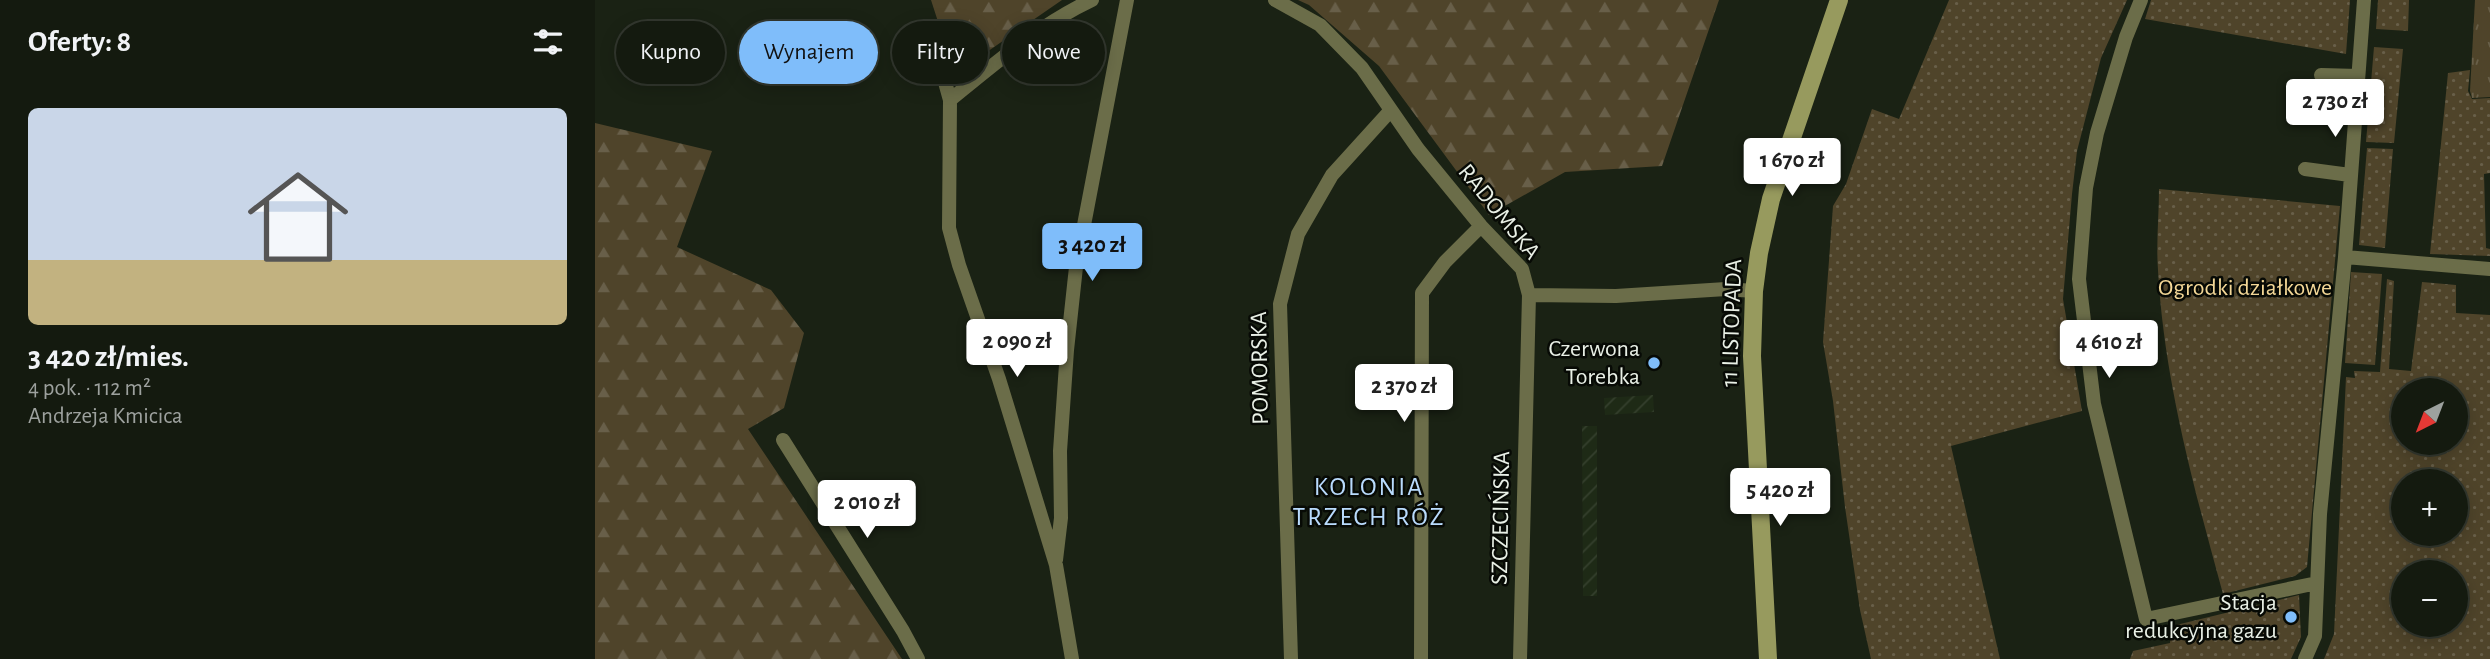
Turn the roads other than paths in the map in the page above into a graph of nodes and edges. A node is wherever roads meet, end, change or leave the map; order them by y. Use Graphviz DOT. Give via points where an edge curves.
graph roads {
  1 [pos="1092,0"];
  2 [pos="1127,0"];
  3 [pos="1275,0"];
  4 [pos="1839,0"];
  5 [pos="2141,0"];
  6 [pos="2364,0"];
  7 [pos="2321,75"];
  8 [pos="2358,76"];
  9 [pos="946,84"];
  10 [pos="950,100"];
  11 [pos="1391,110"];
  12 [pos="2305,169"];
  13 [pos="2350,174"];
  14 [pos="1481,226"];
  15 [pos="2345,257"];
  16 [pos="2490,269"];
  17 [pos="1754,291"];
  18 [pos="1529,295"];
  19 [pos="783,440"];
  20 [pos="1056,565"];
  21 [pos="2317,583"];
  22 [pos="918,659"];
  23 [pos="1072,659"];
  24 [pos="1291,659"];
  25 [pos="1421,659"];
  26 [pos="1520,659"];
  27 [pos="1768,659"];
  28 [pos="2305,659"];
  1 -- 10 [label="street" via="1025,39"];
  2 -- 20 [label="street" via="1076,267 1060,451"];
  3 -- 11 [label="street, RADOMSKA" via="1320,25 1362,68"];
  4 -- 17 [label="main road, 11 LISTOPADA" via="1771,199"];
  5 -- 21 [label="street" via="2097,134 2086,188 2079,279 2094,404 2146,619"];
  6 -- 8 [label="street"];
  7 -- 8 [label="street"];
  8 -- 13 [label="street"];
  9 -- 10 [label="street"];
  10 -- 20 [label="street" via="949,228"];
  11 -- 14 [label="street, RADOMSKA"];
  11 -- 24 [label="street, POMORSKA" via="1332,175 1299,234 1280,304"];
  12 -- 13 [label="street"];
  13 -- 15 [label="street"];
  14 -- 18 [label="street, RADOMSKA" via="1522,269"];
  14 -- 25 [label="street" via="1422,293"];
  15 -- 16 [label="street"];
  15 -- 21 [label="street"];
  17 -- 18 [label="street, RADOMSKA"];
  17 -- 27 [label="main road, 11 LISTOPADA" via="1752,356"];
  18 -- 26 [label="street, SZCZECIŃSKA"];
  19 -- 22 [label="street"];
  20 -- 23 [label="street"];
  21 -- 28 [label="street" via="2315,636"];
}
